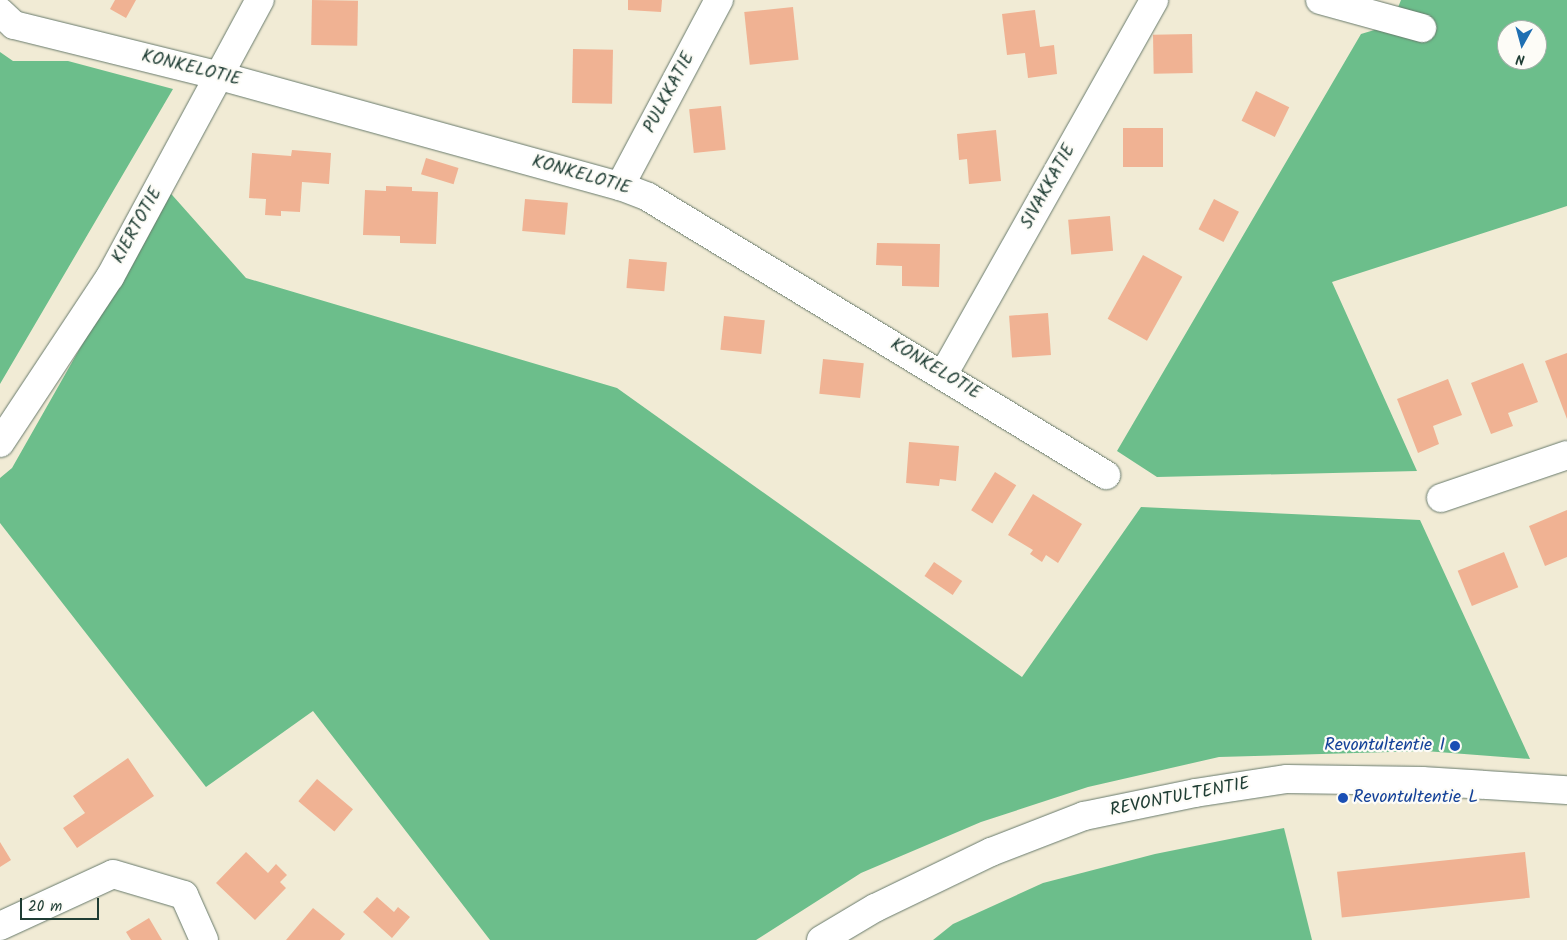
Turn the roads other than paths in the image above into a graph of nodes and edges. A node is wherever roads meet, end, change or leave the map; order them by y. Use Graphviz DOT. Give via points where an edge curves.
graph roads {
  1 [pos="260,0"];
  2 [pos="719,0"];
  3 [pos="1154,0"];
  4 [pos="1320,0"];
  5 [pos="0,12"];
  6 [pos="1422,28"];
  7 [pos="220,76"];
  8 [pos="620,186"];
  9 [pos="944,375"];
  10 [pos="0,443"];
  11 [pos="1567,454"];
  12 [pos="1106,475"];
  13 [pos="1442,498"];
  14 [pos="1567,790"];
  15 [pos="0,926"];
  16 [pos="204,940"];
  17 [pos="821,940"];
  1 -- 7 [label="street, KIERTOTIE"];
  2 -- 8 [label="street, PULKKATIE"];
  3 -- 9 [label="street, SIVAKKATIE"];
  4 -- 6 [label="street"];
  5 -- 7 [label="street, KONKELOTIE" via="14,25"];
  7 -- 8 [label="street, KONKELOTIE"];
  7 -- 10 [label="street, KIERTOTIE" via="110,278"];
  8 -- 9 [label="street, KONKELOTIE" via="648,197"];
  9 -- 12 [label="street, KONKELOTIE"];
  11 -- 13 [label="street"];
  14 -- 17 [label="street, REVONTULTENTIE" via="1422,781 1287,779 1195,793 1084,816 991,852 875,908"];
  15 -- 16 [label="street" via="112,874 184,895"];
}
